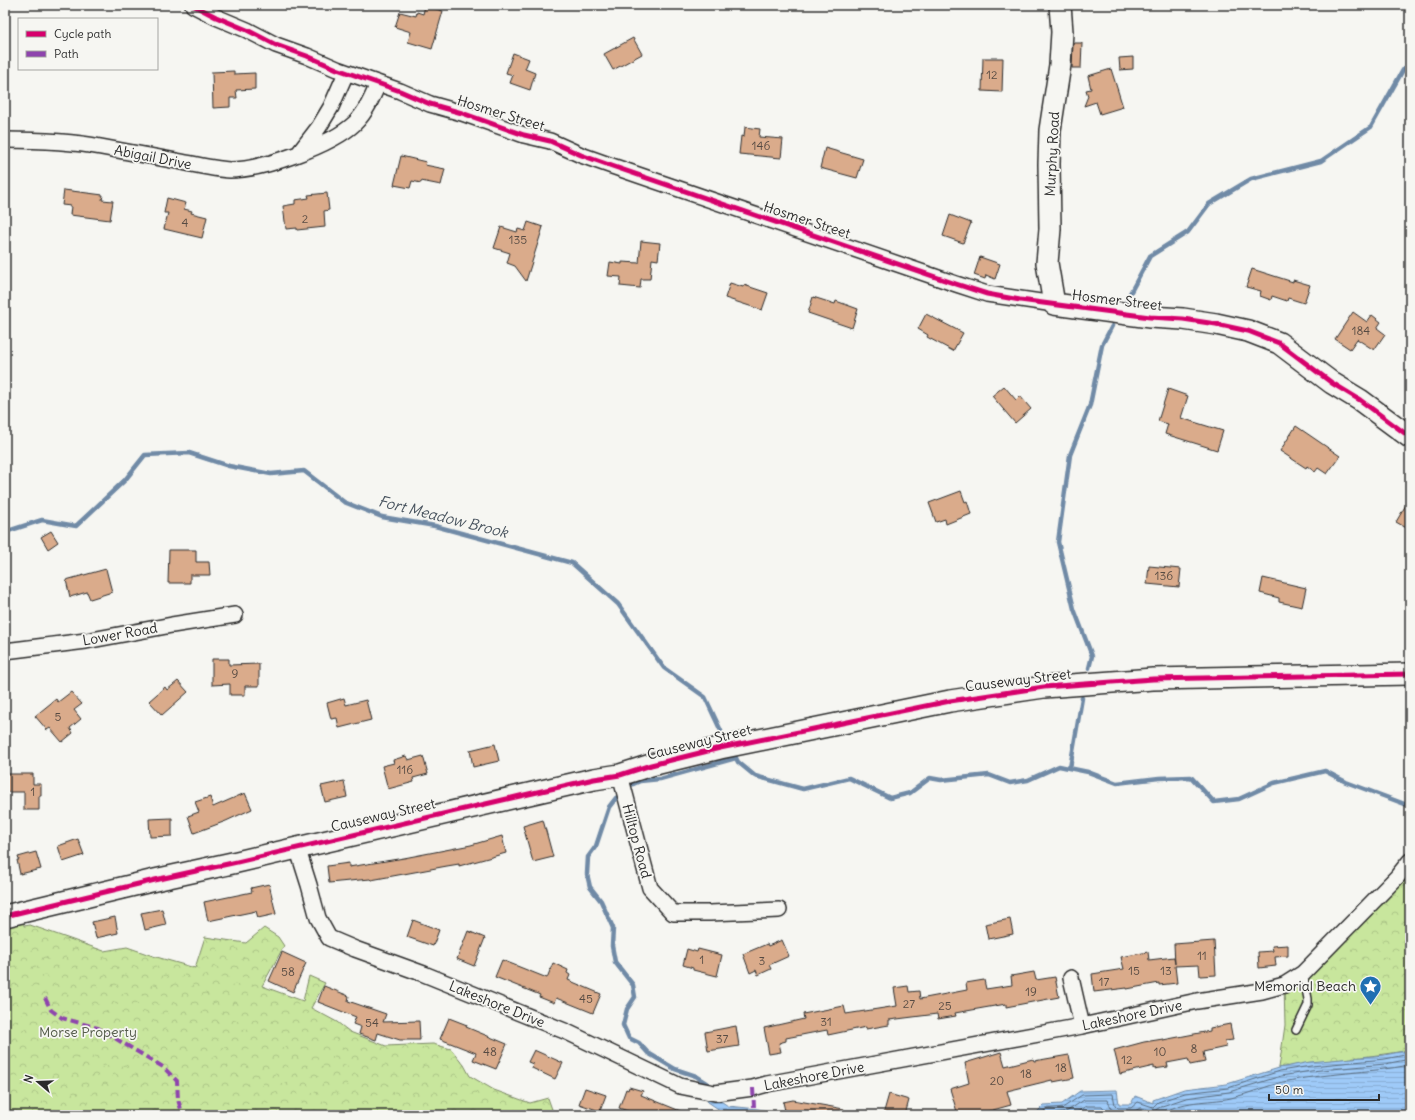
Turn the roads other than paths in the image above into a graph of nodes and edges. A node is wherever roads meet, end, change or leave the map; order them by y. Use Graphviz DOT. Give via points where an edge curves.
graph roads {
  1 [pos="193,5"];
  2 [pos="1060,5"];
  3 [pos="346,73"];
  4 [pos="378,84"];
  5 [pos="5,140"];
  6 [pos="299,153"];
  7 [pos="1054,304"];
  8 [pos="1410,437"];
  9 [pos="235,615"];
  10 [pos="5,651"];
  11 [pos="1410,674"];
  12 [pos="620,775"];
  13 [pos="297,848"];
  14 [pos="1410,861"];
  15 [pos="779,910"];
  16 [pos="5,916"];
  17 [pos="1303,972"];
  18 [pos="1071,978"];
  19 [pos="1082,1026"];
  20 [pos="1296,1030"];
  1 -- 3 [label="street, Hosmer Street" via="276,45"];
  2 -- 7 [label="street, Murphy Road" via="1062,39 1050,130 1050,230 1047,263"];
  3 -- 4 [label="street, Hosmer Street"];
  3 -- 6 [label="street" via="331,107"];
  4 -- 6 [label="street, Abigail Drive" via="369,105 355,122 338,136"];
  4 -- 7 [label="street, Hosmer Street" via="430,104 550,141 606,164 956,284 987,294"];
  5 -- 6 [label="street, Abigail Drive" via="100,146 230,170 263,165"];
  7 -- 8 [label="street, Hosmer Street" via="1183,319 1248,331 1279,344"];
  9 -- 10 [label="street, Lower Road"];
  11 -- 12 [label="street, Causeway Street" via="1153,679 1044,687 950,701 727,746"];
  12 -- 13 [label="street, Causeway Street"];
  12 -- 15 [label="street, Hilltop Road" via="650,888 673,913"];
  13 -- 16 [label="street, Causeway Street"];
  13 -- 19 [label="street, Lakeshore Drive" via="318,918 329,938 567,1032 680,1086 715,1093 753,1088"];
  14 -- 17 [label="street, Lakeshore Drive" via="1382,894"];
  17 -- 19 [label="street, Lakeshore Drive" via="1284,985 1262,991 1197,1001"];
  17 -- 20 [label="lane" via="1308,1006"];
  18 -- 19 [label="street"];
}
